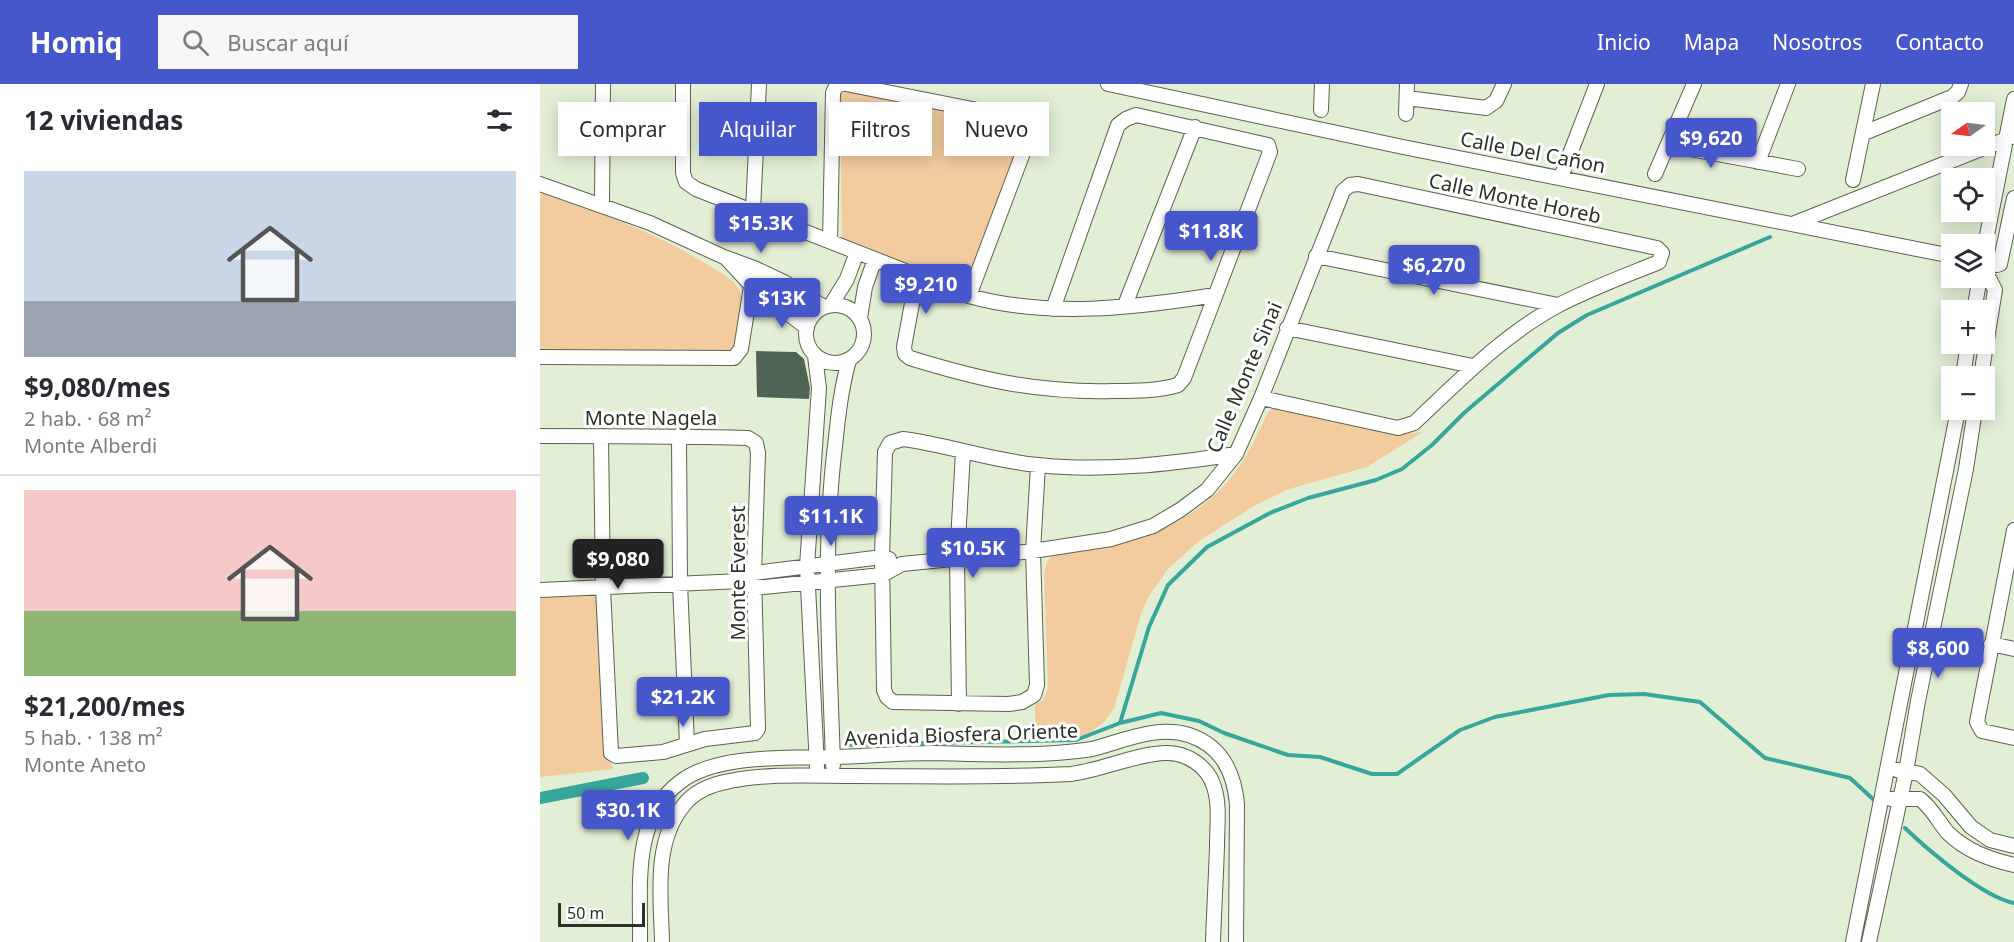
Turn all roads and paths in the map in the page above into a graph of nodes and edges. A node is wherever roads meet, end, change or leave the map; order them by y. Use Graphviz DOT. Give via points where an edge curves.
graph roads {
  1 [pos="603,84"];
  2 [pos="683,84"];
  3 [pos="759,84"];
  4 [pos="844,84"];
  5 [pos="1108,84"];
  6 [pos="1322,84"];
  7 [pos="1504,84"];
  8 [pos="1597,84"];
  9 [pos="1694,84"];
  10 [pos="1788,84"];
  11 [pos="1874,84"];
  12 [pos="1962,84"];
  13 [pos="1407,91"];
  14 [pos="2014,99"];
  15 [pos="1321,110"];
  16 [pos="1406,114"];
  17 [pos="1195,127"];
  18 [pos="1864,133"];
  19 [pos="2010,137"];
  20 [pos="1669,145"];
  21 [pos="1758,162"];
  22 [pos="1798,169"];
  23 [pos="1655,174"];
  24 [pos="1561,177"];
  25 [pos="1853,180"];
  26 [pos="540,184"];
  27 [pos="1354,184"];
  28 [pos="2014,198"];
  29 [pos="602,204"];
  30 [pos="753,211"];
  31 [pos="1795,223"];
  32 [pos="1988,234"];
  33 [pos="830,241"];
  34 [pos="857,252"];
  35 [pos="1941,254"];
  36 [pos="1316,256"];
  37 [pos="724,257"];
  38 [pos="875,259"];
  39 [pos="1995,265"];
  40 [pos="754,268"];
  41 [pos="917,276"];
  42 [pos="751,285"];
  43 [pos="1215,295"];
  44 [pos="969,296"];
  45 [pos="1976,300"];
  46 [pos="1993,300"];
  47 [pos="1125,305"];
  48 [pos="1558,305"];
  49 [pos="828,306"];
  50 [pos="1053,309"];
  51 [pos="860,318"];
  52 [pos="807,328"];
  53 [pos="1287,328"];
  54 [pos="815,356"];
  55 [pos="540,357"];
  56 [pos="849,360"];
  57 [pos="1473,366"];
  58 [pos="1261,398"];
  59 [pos="1956,420"];
  60 [pos="1973,420"];
  61 [pos="540,436"];
  62 [pos="601,436"];
  63 [pos="679,436"];
  64 [pos="758,446"];
  65 [pos="963,452"];
  66 [pos="1236,454"];
  67 [pos="1038,465"];
  68 [pos="2014,530"];
  69 [pos="1033,551"];
  70 [pos="882,557"];
  71 [pos="957,559"];
  72 [pos="2011,559"];
  73 [pos="827,564"];
  74 [pos="902,564"];
  75 [pos="807,566"];
  76 [pos="754,573"];
  77 [pos="882,575"];
  78 [pos="828,580"];
  79 [pos="741,581"];
  80 [pos="808,582"];
  81 [pos="680,585"];
  82 [pos="603,588"];
  83 [pos="755,588"];
  84 [pos="540,590"];
  85 [pos="1991,644"];
  86 [pos="2014,649"];
  87 [pos="959,704"];
  88 [pos="2014,738"];
  89 [pos="687,744"];
  90 [pos="816,757"];
  91 [pos="833,757"];
  92 [pos="1886,767"];
  93 [pos="1906,772"];
  94 [pos="817,775"];
  95 [pos="833,776"];
  96 [pos="1881,797"];
  97 [pos="1899,800"];
  98 [pos="1955,809"];
  99 [pos="1940,821"];
  100 [pos="2014,846"];
  101 [pos="2014,865"];
  102 [pos="640,942"];
  103 [pos="662,942"];
  104 [pos="1213,942"];
  105 [pos="1236,942"];
  106 [pos="1853,942"];
  107 [pos="1869,942"];
  1 -- 29 [label="street"];
  2 -- 30 [label="street" via="686,182"];
  3 -- 30 [label="street"];
  4 -- 33 [label="street" via="836,86 833,93"];
  4 -- 44 [label="street" via="1022,119 1029,127 1029,137"];
  5 -- 24 [label="street, Calle Del Cañon"];
  6 -- 15 [label="street"];
  7 -- 13 [label="street" via="1492,106 1477,108"];
  8 -- 24 [label="street"];
  9 -- 20 [label="street"];
  10 -- 21 [label="street"];
  11 -- 18 [label="street"];
  12 -- 18 [label="street" via="1952,97"];
  13 -- 16 [label="street"];
  14 -- 19 [label="street"];
  17 -- 43 [label="street" via="1268,145 1269,152"];
  17 -- 47 [label="street"];
  17 -- 50 [label="street" via="1136,116 1118,125"];
  18 -- 25 [label="street"];
  19 -- 31 [label="street"];
  19 -- 32 [label="street"];
  20 -- 21 [label="street"];
  20 -- 23 [label="street"];
  21 -- 22 [label="street"];
  24 -- 31 [label="street, Calle Del Cañon"];
  26 -- 29 [label="street"];
  27 -- 36 [label="street, Calle Monte Sinai" via="1343,191"];
  27 -- 48 [label="street, Calle Monte Horeb" via="1657,248 1663,255 1659,262"];
  28 -- 39 [label="street" via="2001,262"];
  29 -- 37 [label="street"];
  30 -- 33 [label="street"];
  31 -- 35 [label="street, Calle Del Cañon"];
  33 -- 34 [label="street"];
  34 -- 38 [label="street"];
  34 -- 49 [label="street" via="847,279"];
  36 -- 48 [label="street"];
  36 -- 53 [label="street, Calle Monte Sinai"];
  37 -- 40 [label="street"];
  37 -- 42 [label="street"];
  38 -- 41 [label="street"];
  38 -- 51 [label="street" via="865,286"];
  40 -- 42 [label="street"];
  40 -- 49 [label="street"];
  41 -- 43 [label="street" via="904,347 910,358 1015,386 1073,392 1178,385"];
  41 -- 44 [label="street"];
  42 -- 52 [label="street"];
  42 -- 55 [label="street" via="741,349 734,358"];
  43 -- 47 [label="street"];
  44 -- 50 [label="street" via="994,303"];
  45 -- 46 [label="street" via="1979,283 1984,279 1990,280 1995,290"];
  47 -- 50 [label="street"];
  48 -- 57 [label="street"];
  49 -- 51 [label="street" via="848,308"];
  49 -- 52 [label="street" via="810,319"];
  51 -- 56 [label="street" via="864,342"];
  52 -- 54 [label="street" via="807,343"];
  53 -- 57 [label="street"];
  53 -- 58 [label="street, Calle Monte Sinai"];
  54 -- 56 [label="street" via="831,363"];
  54 -- 75 [label="street" via="819,388"];
  56 -- 73 [label="street" via="830,482"];
  57 -- 58 [label="street" via="1408,427"];
  58 -- 66 [label="street, Calle Monte Sinai"];
  59 -- 92 [label="street"];
  60 -- 93 [label="street"];
  61 -- 62 [label="street, Monte Nagela"];
  62 -- 63 [label="street, Monte Nagela"];
  62 -- 82 [label="street"];
  63 -- 64 [label="street, Monte Nagela" via="748,438"];
  63 -- 81 [label="street"];
  64 -- 76 [label="street, Monte Everest"];
  65 -- 67 [label="street"];
  65 -- 70 [label="street" via="910,440 894,441 888,446"];
  65 -- 71 [label="street"];
  66 -- 67 [label="street" via="1130,466"];
  66 -- 69 [label="street, Calle Monte Sinai" via="1207,490 1153,526 1112,539"];
  67 -- 69 [label="street"];
  68 -- 72 [label="street"];
  69 -- 71 [label="street, Calle Monte Sinai"];
  69 -- 87 [label="street" via="1037,685 1034,694 1017,703"];
  70 -- 73 [label="street"];
  70 -- 74 [label="street"];
  70 -- 77 [label="street"];
  71 -- 74 [label="street, Calle Monte Sinai"];
  71 -- 87 [label="street"];
  72 -- 85 [label="street"];
  73 -- 75 [label="street"];
  73 -- 78 [label="street"];
  74 -- 77 [label="street"];
  75 -- 76 [label="street"];
  75 -- 80 [label="street"];
  76 -- 79 [label="street"];
  76 -- 83 [label="street, Monte Everest"];
  77 -- 78 [label="street"];
  77 -- 87 [label="street" via="884,690 897,703"];
  78 -- 80 [label="street"];
  78 -- 91 [label="street"];
  79 -- 81 [label="street"];
  79 -- 83 [label="street"];
  80 -- 83 [label="street"];
  80 -- 90 [label="street"];
  81 -- 82 [label="street"];
  81 -- 89 [label="street"];
  82 -- 84 [label="street"];
  82 -- 89 [label="street" via="611,751 616,756 663,752"];
  83 -- 89 [label="street, Monte Everest" via="758,729"];
  85 -- 86 [label="street"];
  85 -- 88 [label="street" via="1977,714 1978,728"];
  90 -- 91 [label="street, Avenida Biosfera Oriente"];
  90 -- 94 [label="street"];
  90 -- 102 [label="street, Avenida Biosfera Oriente" via="720,764 692,774 668,793 645,835"];
  91 -- 95 [label="street"];
  91 -- 105 [label="street, Avenida Biosfera Oriente" via="1046,754 1175,732 1204,741 1226,763 1235,785"];
  92 -- 93 [label="street"];
  92 -- 96 [label="street"];
  93 -- 97 [label="street"];
  93 -- 98 [label="street" via="1920,774"];
  94 -- 95 [label="street, Avenida Biosfera Oriente"];
  94 -- 103 [label="street, Avenida Biosfera Oriente" via="731,780 702,790 683,805 665,844"];
  95 -- 104 [label="street, Avenida Biosfera Oriente" via="1071,774 1163,753 1184,756 1208,773 1217,798"];
  96 -- 97 [label="street"];
  96 -- 106 [label="street"];
  97 -- 99 [label="street" via="1920,799"];
  97 -- 107 [label="street"];
  98 -- 99 [label="street"];
  98 -- 100 [label="street" via="1990,840"];
  99 -- 101 [label="street" via="1966,848"];
}
